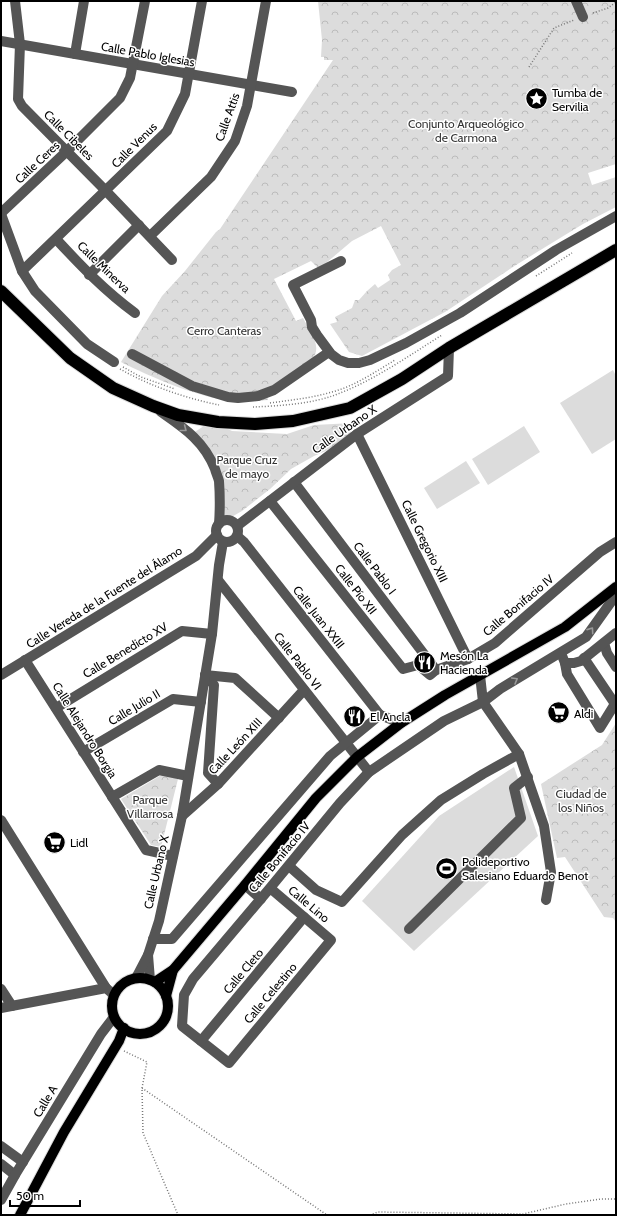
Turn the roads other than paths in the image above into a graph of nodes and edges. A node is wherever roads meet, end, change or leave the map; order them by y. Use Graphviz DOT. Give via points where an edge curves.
graph roads {
  1 [pos="15,1"];
  2 [pos="84,1"];
  3 [pos="145,1"];
  4 [pos="202,1"];
  5 [pos="266,1"];
  6 [pos="576,1"];
  7 [pos="582,17"];
  8 [pos="1,40"];
  9 [pos="20,44"];
  10 [pos="75,54"];
  11 [pos="133,64"];
  12 [pos="189,74"];
  13 [pos="251,84"];
  14 [pos="292,92"];
  15 [pos="68,151"];
  16 [pos="106,191"];
  17 [pos="1,214"];
  18 [pos="616,216"];
  19 [pos="140,225"];
  20 [pos="150,236"];
  21 [pos="56,239"];
  22 [pos="616,246"];
  23 [pos="616,250"];
  24 [pos="172,260"];
  25 [pos="341,261"];
  26 [pos="596,261"];
  27 [pos="22,271"];
  28 [pos="89,275"];
  29 [pos="1,291"];
  30 [pos="135,313"];
  31 [pos="449,348"];
  32 [pos="329,352"];
  33 [pos="132,354"];
  34 [pos="117,365"];
  35 [pos="152,406"];
  36 [pos="357,434"];
  37 [pos="294,482"];
  38 [pos="270,501"];
  39 [pos="219,524"];
  40 [pos="237,526"];
  41 [pos="237,536"];
  42 [pos="220,538"];
  43 [pos="616,542"];
  44 [pos="218,580"];
  45 [pos="616,587"];
  46 [pos="616,595"];
  47 [pos="212,634"];
  48 [pos="614,634"];
  49 [pos="604,643"];
  50 [pos="561,653"];
  51 [pos="584,658"];
  52 [pos="468,659"];
  53 [pos="616,659"];
  54 [pos="26,660"];
  55 [pos="565,663"];
  56 [pos="616,667"];
  57 [pos="433,673"];
  58 [pos="205,675"];
  59 [pos="480,675"];
  60 [pos="1,676"];
  61 [pos="304,690"];
  62 [pos="201,702"];
  63 [pos="483,702"];
  64 [pos="616,703"];
  65 [pos="56,708"];
  66 [pos="380,714"];
  67 [pos="279,718"];
  68 [pos="401,723"];
  69 [pos="346,742"];
  70 [pos="84,752"];
  71 [pos="519,754"];
  72 [pos="357,757"];
  73 [pos="369,772"];
  74 [pos="188,776"];
  75 [pos="528,777"];
  76 [pos="218,784"];
  77 [pos="112,797"];
  78 [pos="182,816"];
  79 [pos="1,820"];
  80 [pos="173,856"];
  81 [pos="289,866"];
  82 [pos="245,885"];
  83 [pos="270,888"];
  84 [pos="261,899"];
  85 [pos="546,900"];
  86 [pos="304,917"];
  87 [pos="409,929"];
  88 [pos="153,939"];
  89 [pos="331,940"];
  90 [pos="148,955"];
  91 [pos="173,970"];
  92 [pos="136,978"];
  93 [pos="152,981"];
  94 [pos="106,988"];
  95 [pos="1,989"];
  96 [pos="114,995"];
  97 [pos="166,996"];
  98 [pos="12,1006"];
  99 [pos="1,1008"];
  100 [pos="114,1016"];
  101 [pos="124,1028"];
  102 [pos="201,1041"];
  103 [pos="229,1063"];
  104 [pos="1,1146"];
  105 [pos="23,1162"];
  106 [pos="1,1164"];
  107 [pos="15,1174"];
  108 [pos="1,1200"];
  109 [pos="20,1215"];
  1 -- 9 [label="street, Calle Cibeles"];
  2 -- 10 [label="street"];
  3 -- 11 [label="street, Calle Ceres"];
  4 -- 12 [label="street, Calle Venus"];
  5 -- 13 [label="street, Calle Attis"];
  6 -- 7 [label="street"];
  8 -- 9 [label="street, Calle Pablo Iglesias"];
  9 -- 10 [label="street, Calle Pablo Iglesias"];
  9 -- 15 [label="street, Calle Cibeles" via="18,99"];
  10 -- 11 [label="street, Calle Pablo Iglesias"];
  11 -- 12 [label="street, Calle Pablo Iglesias"];
  11 -- 15 [label="street, Calle Ceres" via="130,78 120,98"];
  12 -- 13 [label="street, Calle Pablo Iglesias"];
  12 -- 16 [label="street, Calle Venus" via="185,94 167,131"];
  13 -- 14 [label="street, Calle Pablo Iglesias"];
  13 -- 20 [label="street, Calle Attis" via="247,106 235,141 211,177"];
  15 -- 16 [label="street, Calle Cibeles"];
  15 -- 17 [label="street, Calle Ceres"];
  16 -- 19 [label="street, Calle Cibeles"];
  16 -- 21 [label="street, Calle Venus"];
  17 -- 27 [label="street"];
  18 -- 32 [label="street" via="556,250 460,313 406,343 359,363 339,360"];
  19 -- 20 [label="street, Calle Cibeles"];
  19 -- 28 [label="street"];
  20 -- 24 [label="street, Calle Cibeles"];
  21 -- 27 [label="street, Calle Venus"];
  21 -- 28 [label="street, Calle Minerva"];
  22 -- 26 [label="highway"];
  23 -- 26 [label="highway"];
  25 -- 32 [label="street" via="293,285 314,331"];
  26 -- 31 [label="highway"];
  27 -- 34 [label="street" via="35,290 87,344"];
  28 -- 30 [label="street, Calle Minerva"];
  29 -- 35 [label="highway" via="70,358 113,388"];
  31 -- 35 [label="highway" via="402,379 350,408 293,421 255,424 218,422 178,415"];
  31 -- 36 [label="street, Calle Urbano X" via="448,376"];
  32 -- 33 [label="street" via="274,390 258,396 238,398 192,386"];
  35 -- 39 [label="street, one-way" via="192,434 212,461 218,479"];
  36 -- 37 [label="street, Calle Urbano X"];
  36 -- 52 [label="street, Calle Gregorio XIII"];
  37 -- 38 [label="street, Calle Urbano X"];
  37 -- 57 [label="street, Calle Pablo I"];
  38 -- 40 [label="street, Calle Urbano X"];
  38 -- 57 [label="street, Calle Pío XII" via="404,669 418,665"];
  39 -- 40 [label="street" via="232,521"];
  39 -- 42 [label="street" via="217,529"];
  40 -- 41 [label="street"];
  41 -- 42 [label="street" via="231,542"];
  41 -- 66 [label="street, Calle Juan XXIII"];
  42 -- 44 [label="street, Calle Urbano X"];
  42 -- 54 [label="street, Calle Vereda de la Fuente del Álamo" via="196,556"];
  43 -- 52 [label="street, Calle Bonifacio IV" via="600,552 495,643"];
  44 -- 47 [label="street, Calle Urbano X"];
  44 -- 61 [label="street, Calle Pablo VI"];
  45 -- 59 [label="main road" via="565,627"];
  50 -- 46 [label="street, Calle Bonifacio IV, one-way" via="586,637"];
  47 -- 58 [label="street, Calle Urbano X"];
  47 -- 65 [label="street, Calle Benedicto XV" via="182,631"];
  48 -- 49 [label="street"];
  48 -- 53 [label="street" via="609,642 610,650"];
  49 -- 51 [label="street"];
  49 -- 56 [label="street" via="606,653"];
  50 -- 55 [label="street"];
  63 -- 50 [label="street, Calle Bonifacio IV, one-way"];
  51 -- 55 [label="street" via="574,663"];
  51 -- 64 [label="street"];
  52 -- 57 [label="street, Calle Bonifacio IV"];
  54 -- 60 [label="street, Calle Vereda de la Fuente del Álamo"];
  54 -- 65 [label="street, Calle Alejandro Borgia"];
  55 -- 64 [label="street" via="567,674 600,728"];
  58 -- 62 [label="street, Calle Urbano X"];
  58 -- 67 [label="street" via="235,678"];
  58 -- 76 [label="street" via="214,685 208,773"];
  59 -- 63 [label="street"];
  59 -- 68 [label="main road"];
  61 -- 67 [label="street, Calle León XIII"];
  61 -- 69 [label="street, Calle Pablo VI"];
  62 -- 70 [label="street, Calle Julio II" via="173,699"];
  62 -- 74 [label="street, Calle Urbano X"];
  63 -- 71 [label="street"];
  63 -- 73 [label="street, Calle Bonifacio IV" via="444,721"];
  65 -- 70 [label="street, Calle Alejandro Borgia"];
  66 -- 68 [label="street"];
  66 -- 69 [label="street"];
  67 -- 76 [label="street, Calle León XIII"];
  68 -- 72 [label="main road"];
  69 -- 72 [label="street, Calle Pablo VI"];
  69 -- 88 [label="street" via="330,756 172,939"];
  70 -- 77 [label="street, Calle Alejandro Borgia"];
  71 -- 75 [label="street"];
  71 -- 81 [label="street" via="441,800 402,836 342,902 316,890"];
  72 -- 73 [label="street, Calle Pablo VI"];
  72 -- 82 [label="main road" via="316,798"];
  73 -- 81 [label="street, Calle Bonifacio IV"];
  74 -- 77 [label="street" via="159,770"];
  74 -- 78 [label="street, Calle Urbano X"];
  75 -- 85 [label="street" via="544,826 551,872"];
  75 -- 87 [label="street" via="514,788 521,818"];
  76 -- 78 [label="street, Calle León XIII"];
  77 -- 80 [label="street, Calle Alejandro Borgia" via="146,850"];
  78 -- 80 [label="street, Calle Urbano X"];
  79 -- 94 [label="street"];
  80 -- 88 [label="street, Calle Urbano X"];
  81 -- 83 [label="street, Calle Bonifacio IV"];
  82 -- 84 [label="street"];
  82 -- 91 [label="main road"];
  83 -- 84 [label="street, Calle Bonifacio IV"];
  83 -- 86 [label="street, Calle Lino"];
  84 -- 102 [label="street, Calle Bonifacio IV" via="193,979 184,995 182,1026"];
  86 -- 89 [label="street, Calle Lino"];
  86 -- 102 [label="street, Calle Cleto"];
  88 -- 90 [label="street, Calle Urbano X"];
  89 -- 103 [label="street, Calle Celestino"];
  90 -- 92 [label="street"];
  90 -- 93 [label="street"];
  91 -- 93 [label="main road"];
  91 -- 97 [label="main road"];
  92 -- 93 [label="main road"];
  92 -- 96 [label="main road" via="119,987"];
  93 -- 97 [label="main road" via="162,988"];
  94 -- 96 [label="street"];
  94 -- 98 [label="street"];
  95 -- 98 [label="street"];
  96 -- 100 [label="main road"];
  97 -- 101 [label="main road" via="167,1013 157,1028 140,1034"];
  98 -- 99 [label="street"];
  100 -- 101 [label="main road"];
  100 -- 105 [label="street, Calle A"];
  101 -- 109 [label="main road"];
  102 -- 103 [label="street, Calle Bonifacio IV"];
  104 -- 105 [label="street"];
  105 -- 107 [label="street, Calle A"];
  106 -- 107 [label="street"];
  107 -- 108 [label="street, Calle A"];
}
